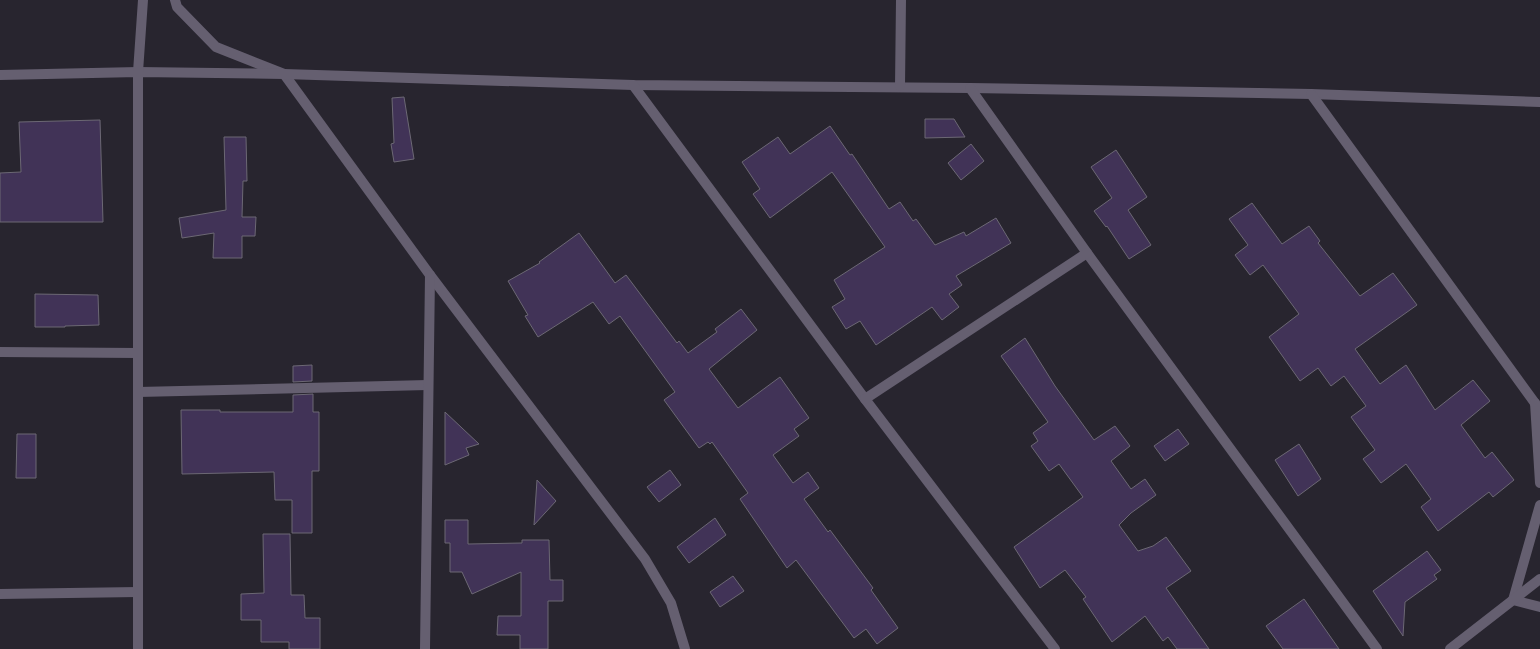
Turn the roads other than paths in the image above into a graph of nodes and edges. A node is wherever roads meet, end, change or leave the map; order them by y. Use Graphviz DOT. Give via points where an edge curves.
graph roads {
  1 [pos="143,0"];
  2 [pos="175,0"];
  3 [pos="901,0"];
  4 [pos="138,72"];
  5 [pos="284,74"];
  6 [pos="0,75"];
  7 [pos="633,85"];
  8 [pos="900,86"];
  9 [pos="970,88"];
  10 [pos="1311,94"];
  11 [pos="1540,102"];
  12 [pos="1087,254"];
  13 [pos="430,275"];
  14 [pos="0,352"];
  15 [pos="138,353"];
  16 [pos="428,385"];
  17 [pos="138,392"];
  18 [pos="865,399"];
  19 [pos="1538,407"];
  20 [pos="1540,483"];
  21 [pos="1540,505"];
  22 [pos="1540,579"];
  23 [pos="138,592"];
  24 [pos="0,594"];
  25 [pos="1513,600"];
  26 [pos="1540,606"];
  27 [pos="138,649"];
  28 [pos="425,649"];
  29 [pos="685,649"];
  30 [pos="1055,649"];
  31 [pos="1377,649"];
  32 [pos="1450,649"];
  1 -- 4 [label="street"];
  2 -- 5 [label="street" via="177,7 216,48"];
  3 -- 8 [label="street"];
  4 -- 5 [label="street"];
  4 -- 6 [label="street"];
  4 -- 15 [label="street"];
  5 -- 7 [label="street"];
  5 -- 13 [label="street"];
  7 -- 8 [label="street"];
  7 -- 18 [label="street"];
  8 -- 9 [label="street"];
  9 -- 10 [label="street"];
  9 -- 12 [label="street"];
  10 -- 11 [label="street"];
  10 -- 19 [label="street"];
  12 -- 18 [label="street"];
  12 -- 31 [label="street"];
  13 -- 16 [label="street"];
  13 -- 29 [label="street" via="645,559 671,603"];
  14 -- 15 [label="street"];
  15 -- 17 [label="street"];
  16 -- 17 [label="street"];
  16 -- 28 [label="street"];
  17 -- 23 [label="street"];
  18 -- 30 [label="street"];
  19 -- 20 [label="street"];
  21 -- 25 [label="street"];
  22 -- 25 [label="street"];
  23 -- 24 [label="street"];
  23 -- 27 [label="street"];
  25 -- 26 [label="street"];
  25 -- 32 [label="street"];
}
